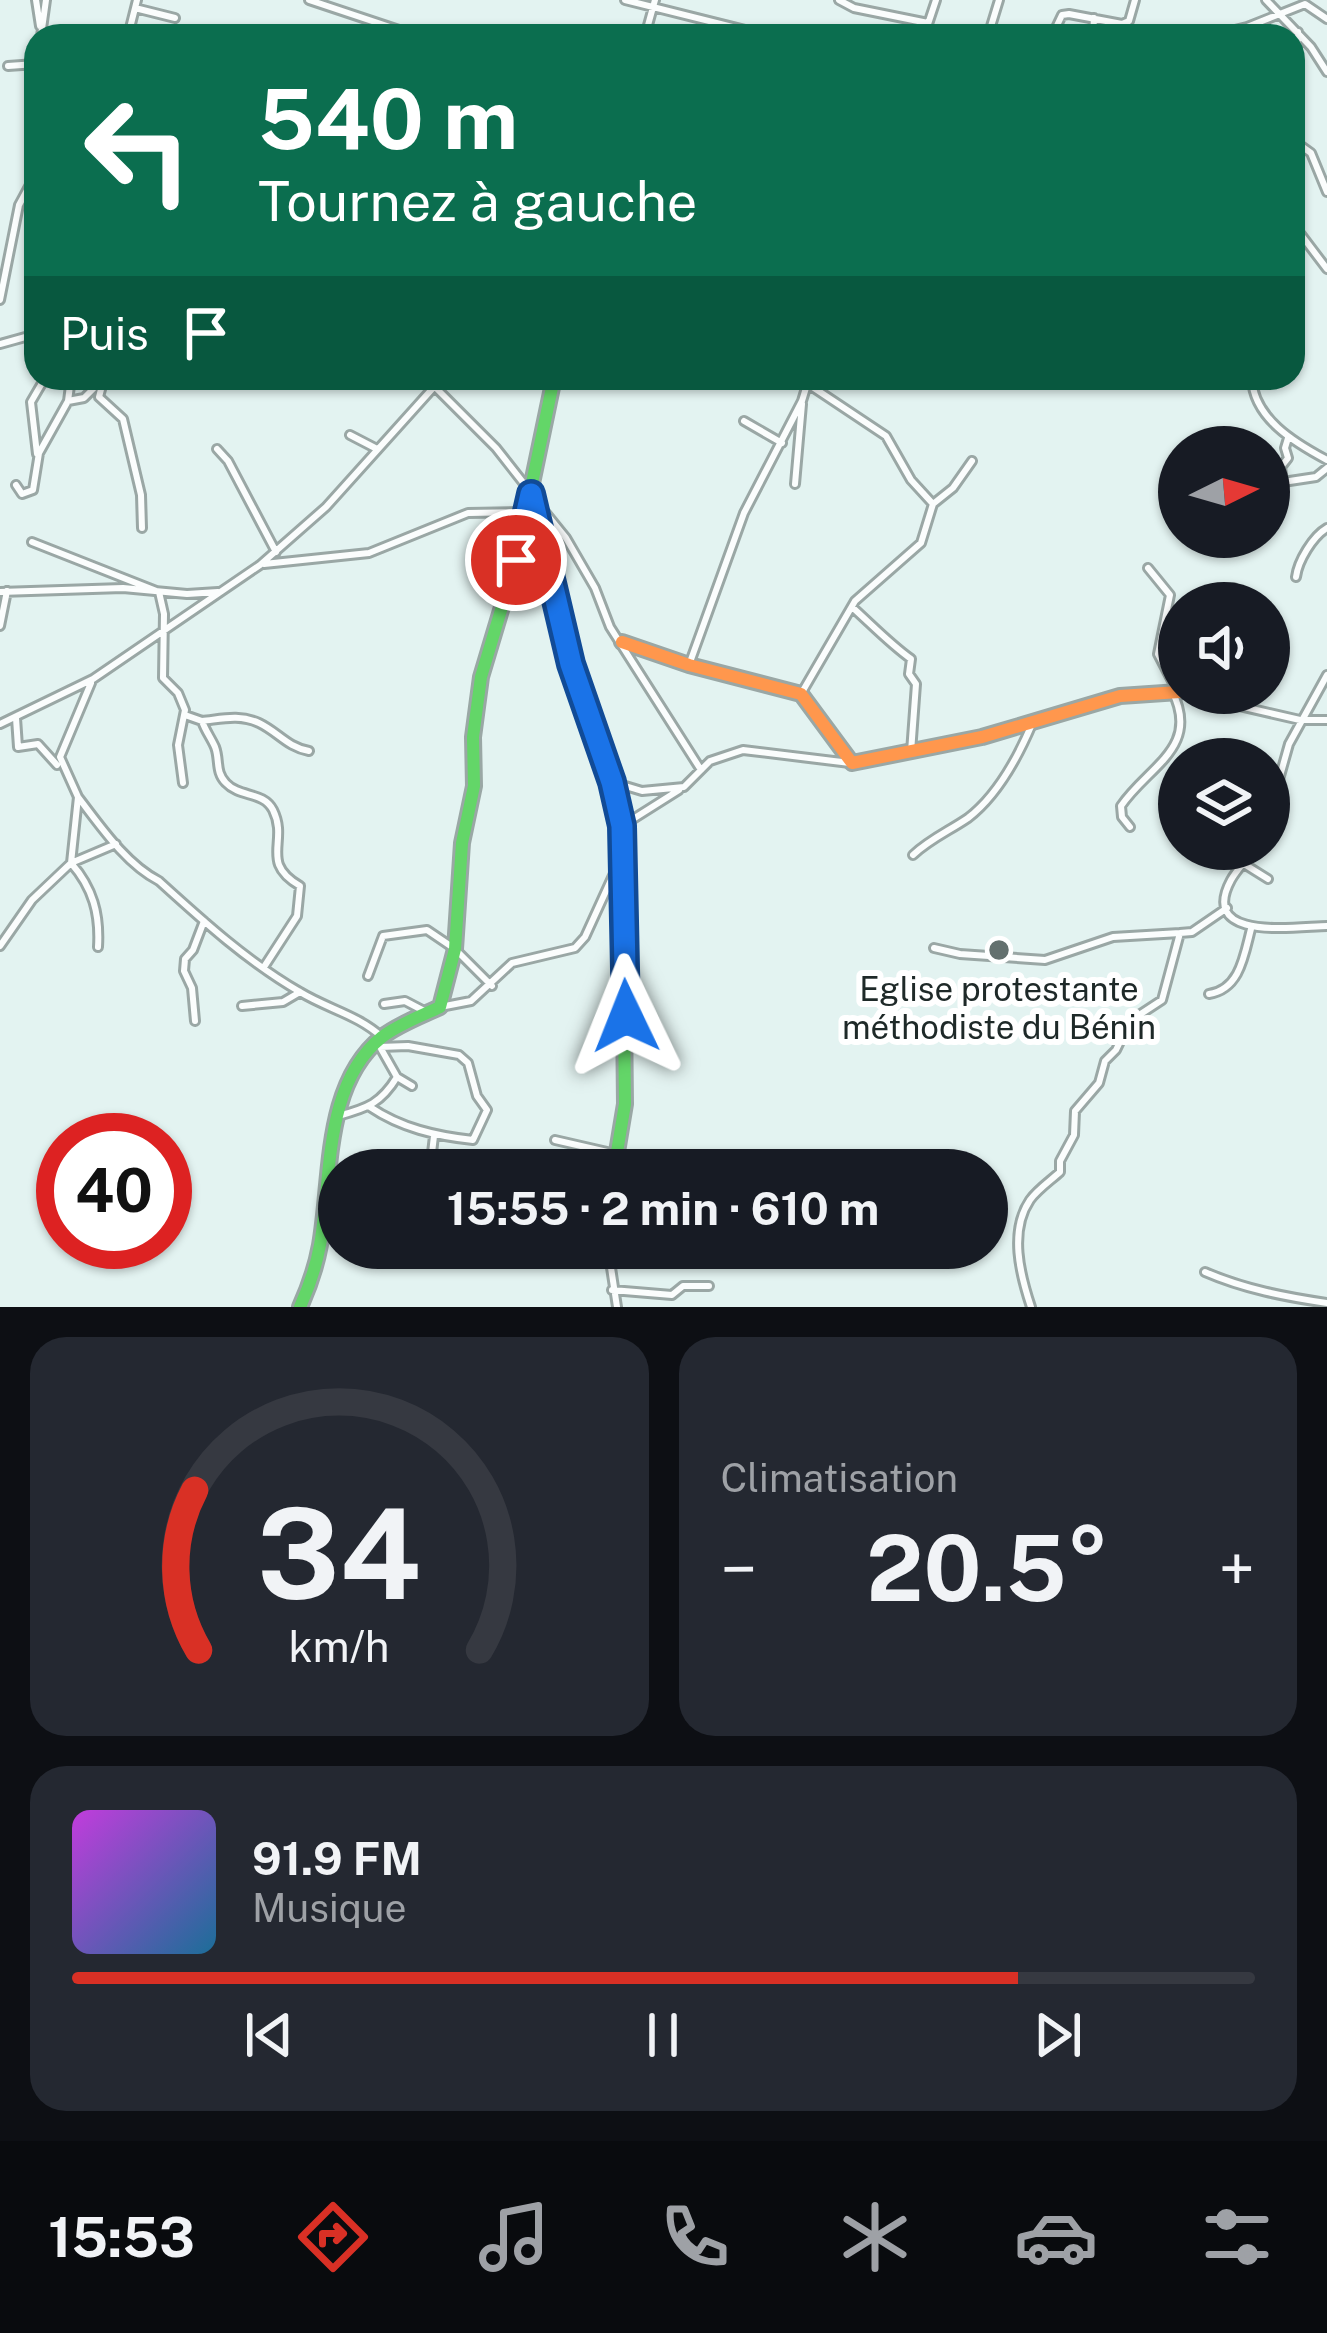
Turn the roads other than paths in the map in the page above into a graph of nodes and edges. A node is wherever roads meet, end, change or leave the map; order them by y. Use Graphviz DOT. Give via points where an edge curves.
graph roads {
  1 [pos="309,0"];
  2 [pos="625,0"];
  3 [pos="838,0"];
  4 [pos="936,0"];
  5 [pos="1065,0"];
  6 [pos="1135,0"];
  7 [pos="1267,0"];
  8 [pos="1312,2"];
  9 [pos="654,3"];
  10 [pos="136,4"];
  11 [pos="1280,13"];
  12 [pos="1062,15"];
  13 [pos="175,18"];
  14 [pos="1094,18"];
  15 [pos="1327,19"];
  16 [pos="928,23"];
  17 [pos="382,24"];
  18 [pos="727,24"];
  19 [pos="1058,24"];
  20 [pos="1094,24"];
  21 [pos="1256,24"];
  22 [pos="1291,24"];
  23 [pos="1305,41"];
  24 [pos="24,65"];
  25 [pos="8,66"];
  26 [pos="1327,72"];
  27 [pos="1305,149"];
  28 [pos="1327,192"];
  29 [pos="24,198"];
  30 [pos="1305,240"];
  31 [pos="1327,269"];
  32 [pos="0,300"];
  33 [pos="0,330"];
  34 [pos="24,336"];
  35 [pos="11,339"];
  36 [pos="0,344"];
  37 [pos="38,390"];
  38 [pos="69,390"];
  39 [pos="92,390"];
  40 [pos="101,390"];
  41 [pos="430,390"];
  42 [pos="438,390"];
  43 [pos="552,390"];
  44 [pos="806,390"];
  45 [pos="822,390"];
  46 [pos="1253,390"];
  47 [pos="68,401"];
  48 [pos="802,401"];
  49 [pos="744,421"];
  50 [pos="1278,426"];
  51 [pos="350,435"];
  52 [pos="1290,439"];
  53 [pos="782,443"];
  54 [pos="217,449"];
  55 [pos="377,449"];
  56 [pos="38,458"];
  57 [pos="972,461"];
  58 [pos="1327,464"];
  59 [pos="1290,481"];
  60 [pos="796,484"];
  61 [pos="16,485"];
  62 [pos="531,494"];
  63 [pos="933,504"];
  64 [pos="527,512"];
  65 [pos="142,528"];
  66 [pos="1327,528"];
  67 [pos="32,542"];
  68 [pos="277,552"];
  69 [pos="260,565"];
  70 [pos="1148,568"];
  71 [pos="117,574"];
  72 [pos="1296,577"];
  73 [pos="1159,582"];
  74 [pos="123,588"];
  75 [pos="4,591"];
  76 [pos="220,591"];
  77 [pos="159,592"];
  78 [pos="852,607"];
  79 [pos="0,626"];
  80 [pos="163,634"];
  81 [pos="622,642"];
  82 [pos="689,665"];
  83 [pos="1327,675"];
  84 [pos="93,679"];
  85 [pos="1158,690"];
  86 [pos="801,694"];
  87 [pos="1181,714"];
  88 [pos="1276,714"];
  89 [pos="184,715"];
  90 [pos="16,718"];
  91 [pos="1300,720"];
  92 [pos="1327,720"];
  93 [pos="202,721"];
  94 [pos="0,724"];
  95 [pos="1033,724"];
  96 [pos="1290,745"];
  97 [pos="309,751"];
  98 [pos="911,754"];
  99 [pos="852,763"];
  100 [pos="57,765"];
  101 [pos="701,770"];
  102 [pos="612,782"];
  103 [pos="183,783"];
  104 [pos="684,787"];
  105 [pos="78,797"];
  106 [pos="622,826"];
  107 [pos="1130,827"];
  108 [pos="116,844"];
  109 [pos="624,853"];
  110 [pos="913,856"];
  111 [pos="71,863"];
  112 [pos="1239,870"];
  113 [pos="1254,870"];
  114 [pos="1268,879"];
  115 [pos="1227,908"];
  116 [pos="203,921"];
  117 [pos="1327,926"];
  118 [pos="1251,929"];
  119 [pos="1180,933"];
  120 [pos="0,946"];
  121 [pos="98,947"];
  122 [pos="934,948"];
  123 [pos="455,949"];
  124 [pos="263,967"];
  125 [pos="368,976"];
  126 [pos="492,986"];
  127 [pos="300,992"];
  128 [pos="1209,994"];
  129 [pos="385,1004"];
  130 [pos="242,1006"];
  131 [pos="434,1010"];
  132 [pos="195,1021"];
  133 [pos="380,1042"];
  134 [pos="397,1076"];
  135 [pos="412,1086"];
  136 [pos="370,1108"];
  137 [pos="338,1116"];
  138 [pos="434,1136"];
  139 [pos="555,1140"];
  140 [pos="432,1149"];
  141 [pos="592,1149"];
  142 [pos="617,1149"];
  143 [pos="609,1269"];
  144 [pos="1205,1272"];
  145 [pos="709,1286"];
  146 [pos="612,1290"];
  147 [pos="1327,1303"];
  148 [pos="300,1307"];
  149 [pos="617,1307"];
  150 [pos="1030,1307"];
  1 -- 17 [label="street"];
  2 -- 9 [label="street"];
  3 -- 16 [label="street"];
  4 -- 16 [label="street"];
  5 -- 12 [label="street"];
  6 -- 14 [label="street" via="1129,21"];
  7 -- 11 [label="street"];
  8 -- 11 [label="street"];
  8 -- 15 [label="street"];
  9 -- 18 [label="street"];
  10 -- 13 [label="street"];
  11 -- 21 [label="street"];
  11 -- 22 [label="street"];
  12 -- 14 [label="street"];
  12 -- 19 [label="street"];
  14 -- 20 [label="street"];
  23 -- 26 [label="street"];
  24 -- 25 [label="street"];
  27 -- 28 [label="street"];
  29 -- 32 [label="street"];
  30 -- 31 [label="street"];
  33 -- 35 [label="street"];
  34 -- 35 [label="street"];
  35 -- 36 [label="street"];
  37 -- 56 [label="street" via="31,402"];
  38 -- 47 [label="street"];
  39 -- 47 [label="street"];
  40 -- 65 [label="street" via="122,419"];
  41 -- 55 [label="street"];
  42 -- 62 [label="street"];
  43 -- 62 [label="street"];
  44 -- 48 [label="street"];
  45 -- 63 [label="street" via="886,436"];
  46 -- 50 [label="street"];
  47 -- 56 [label="street"];
  48 -- 53 [label="street"];
  48 -- 60 [label="street"];
  49 -- 53 [label="street"];
  51 -- 55 [label="street"];
  52 -- 58 [label="street"];
  53 -- 82 [label="street" via="744,513"];
  54 -- 68 [label="street"];
  55 -- 68 [label="street"];
  56 -- 61 [label="street" via="33,490 22,494"];
  57 -- 63 [label="street"];
  58 -- 59 [label="street" via="1316,477"];
  62 -- 64 [label="street"];
  62 -- 81 [label="street" via="566,538"];
  62 -- 102 [label="street" via="571,664"];
  63 -- 78 [label="street" via="921,543"];
  64 -- 69 [label="street" via="468,513 369,554"];
  64 -- 123 [label="street" via="478,699"];
  66 -- 72 [label="street"];
  67 -- 71 [label="street"];
  68 -- 69 [label="street"];
  69 -- 76 [label="street"];
  70 -- 73 [label="street"];
  71 -- 74 [label="street"];
  71 -- 77 [label="street"];
  74 -- 75 [label="street"];
  74 -- 77 [label="street"];
  75 -- 79 [label="street"];
  76 -- 77 [label="street"];
  76 -- 80 [label="street"];
  77 -- 80 [label="street"];
  78 -- 86 [label="street"];
  78 -- 98 [label="street" via="910,659"];
  80 -- 84 [label="street"];
  80 -- 89 [label="street" via="163,678"];
  81 -- 82 [label="street"];
  81 -- 101 [label="street"];
  82 -- 86 [label="street"];
  83 -- 91 [label="street"];
  84 -- 90 [label="street"];
  84 -- 105 [label="street" via="60,758"];
  85 -- 95 [label="street"];
  86 -- 99 [label="street"];
  87 -- 107 [label="street" via="1166,757 1121,806"];
  88 -- 91 [label="street"];
  89 -- 93 [label="street"];
  89 -- 103 [label="street"];
  90 -- 94 [label="street"];
  90 -- 100 [label="street" via="18,747 38,744"];
  91 -- 92 [label="street"];
  91 -- 96 [label="street"];
  93 -- 97 [label="street" via="260,723"];
  93 -- 124 [label="street" via="219,775 238,794 270,803 277,864 300,886 296,916"];
  95 -- 98 [label="street"];
  95 -- 110 [label="street" via="978,808"];
  98 -- 99 [label="street"];
  99 -- 101 [label="street" via="743,750"];
  101 -- 104 [label="street"];
  102 -- 104 [label="street" via="642,791"];
  102 -- 106 [label="street"];
  104 -- 106 [label="street"];
  105 -- 108 [label="street"];
  105 -- 111 [label="street"];
  106 -- 109 [label="street"];
  108 -- 111 [label="street"];
  108 -- 116 [label="street"];
  109 -- 126 [label="street" via="582,941 512,963"];
  109 -- 142 [label="street" via="625,1104"];
  111 -- 120 [label="street"];
  111 -- 121 [label="street" via="93,897"];
  112 -- 115 [label="street" via="1228,885"];
  113 -- 114 [label="street"];
  115 -- 118 [label="street"];
  115 -- 119 [label="street"];
  116 -- 124 [label="street"];
  116 -- 132 [label="street" via="185,958"];
  117 -- 118 [label="street"];
  118 -- 128 [label="street" via="1234,982"];
  119 -- 122 [label="street" via="1113,937 1045,959"];
  119 -- 150 [label="street" via="1162,1000 1130,1021 1076,1111 1060,1172 1030,1199 1017,1230"];
  123 -- 125 [label="street" via="427,930 383,936"];
  123 -- 126 [label="street"];
  123 -- 131 [label="street"];
  124 -- 127 [label="street"];
  126 -- 131 [label="street"];
  127 -- 130 [label="street" via="283,1003"];
  127 -- 133 [label="street" via="355,1017"];
  129 -- 131 [label="street" via="405,1000"];
  131 -- 133 [label="street"];
  133 -- 134 [label="street"];
  133 -- 137 [label="street" via="352,1079"];
  133 -- 138 [label="street" via="468,1063 487,1110 473,1140"];
  134 -- 135 [label="street"];
  134 -- 136 [label="street"];
  136 -- 137 [label="street"];
  136 -- 138 [label="street"];
  137 -- 148 [label="street" via="321,1243"];
  138 -- 140 [label="street"];
  139 -- 141 [label="street"];
  143 -- 146 [label="street"];
  144 -- 147 [label="street"];
  145 -- 146 [label="street" via="672,1295"];
  146 -- 149 [label="street"];
}
